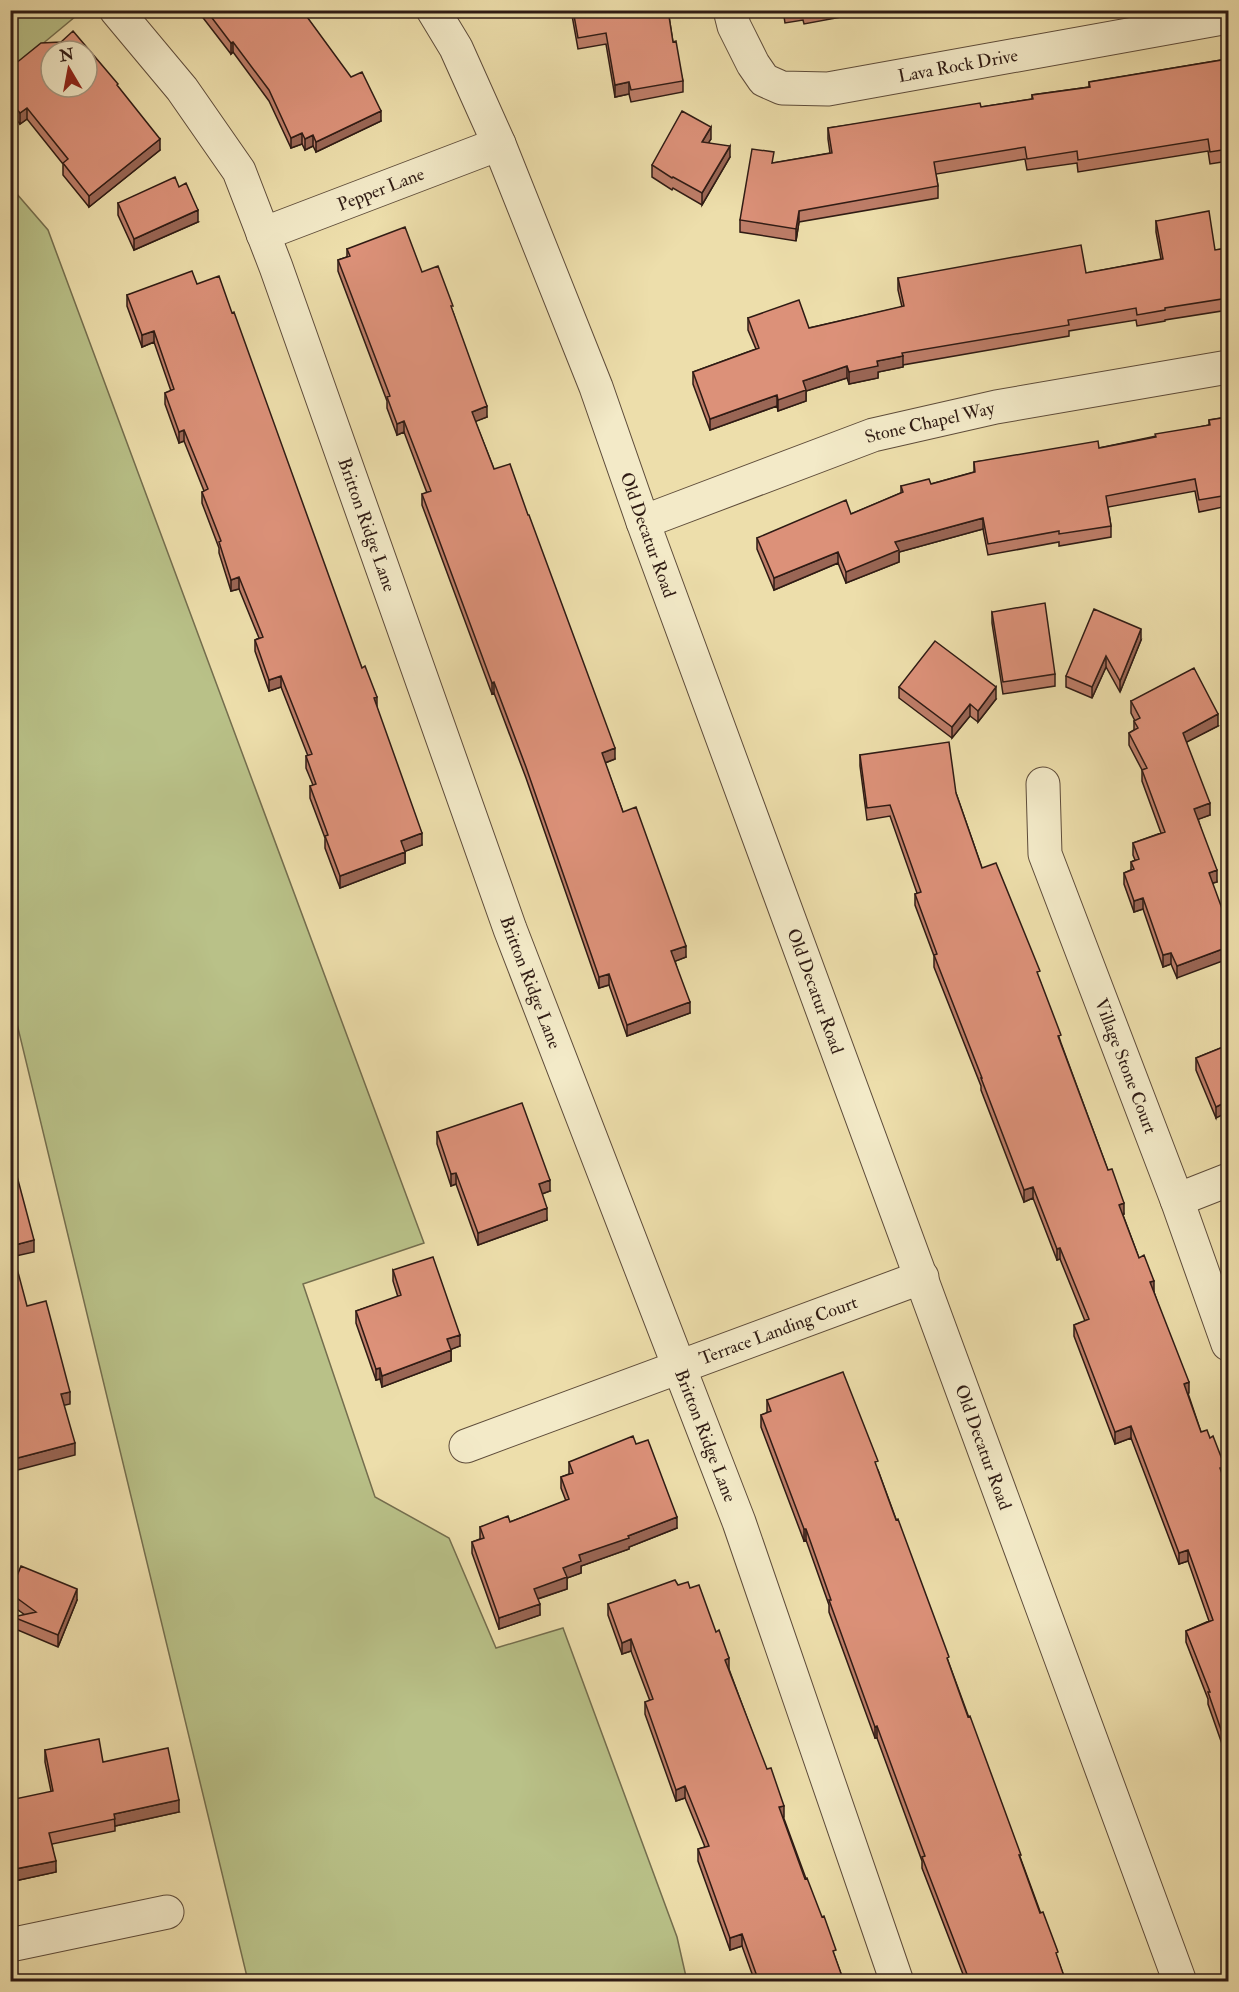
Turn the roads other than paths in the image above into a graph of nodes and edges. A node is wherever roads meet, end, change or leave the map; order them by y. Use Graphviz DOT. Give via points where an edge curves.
graph roads {
  1 [pos="116,10"];
  2 [pos="433,10"];
  3 [pos="730,10"];
  4 [pos="1228,17"];
  5 [pos="499,144"];
  6 [pos="263,234"];
  7 [pos="1228,367"];
  8 [pos="643,522"];
  9 [pos="1043,784"];
  10 [pos="1228,1180"];
  11 [pos="1177,1200"];
  12 [pos="922,1278"];
  13 [pos="1228,1344"];
  14 [pos="679,1367"];
  15 [pos="466,1446"];
  16 [pos="167,1912"];
  17 [pos="10,1945"];
  18 [pos="897,1982"];
  19 [pos="1180,1982"];
  1 -- 6 [label="street, Britton Ridge Lane" via="182,89 239,171"];
  2 -- 5 [label="street, Old Decatur Road" via="456,48"];
  3 -- 4 [label="street, Lava Rock Drive" via="753,64 764,80 782,88 828,88"];
  5 -- 6 [label="street, Pepper Lane"];
  5 -- 8 [label="street, Old Decatur Road" via="596,387"];
  6 -- 14 [label="street, Britton Ridge Lane" via="510,929"];
  7 -- 8 [label="street, Stone Chapel Way" via="996,407 873,435"];
  8 -- 12 [label="street, Old Decatur Road"];
  9 -- 11 [label="street, Village Stone Court" via="1045,854"];
  10 -- 11 [label="street"];
  11 -- 13 [label="street, Village Stone Court"];
  12 -- 14 [label="street, Terrace Landing Court"];
  12 -- 19 [label="street, Old Decatur Road"];
  14 -- 15 [label="street, Terrace Landing Court"];
  14 -- 18 [label="street, Britton Ridge Lane" via="739,1522"];
  16 -- 17 [label="street"];
}
